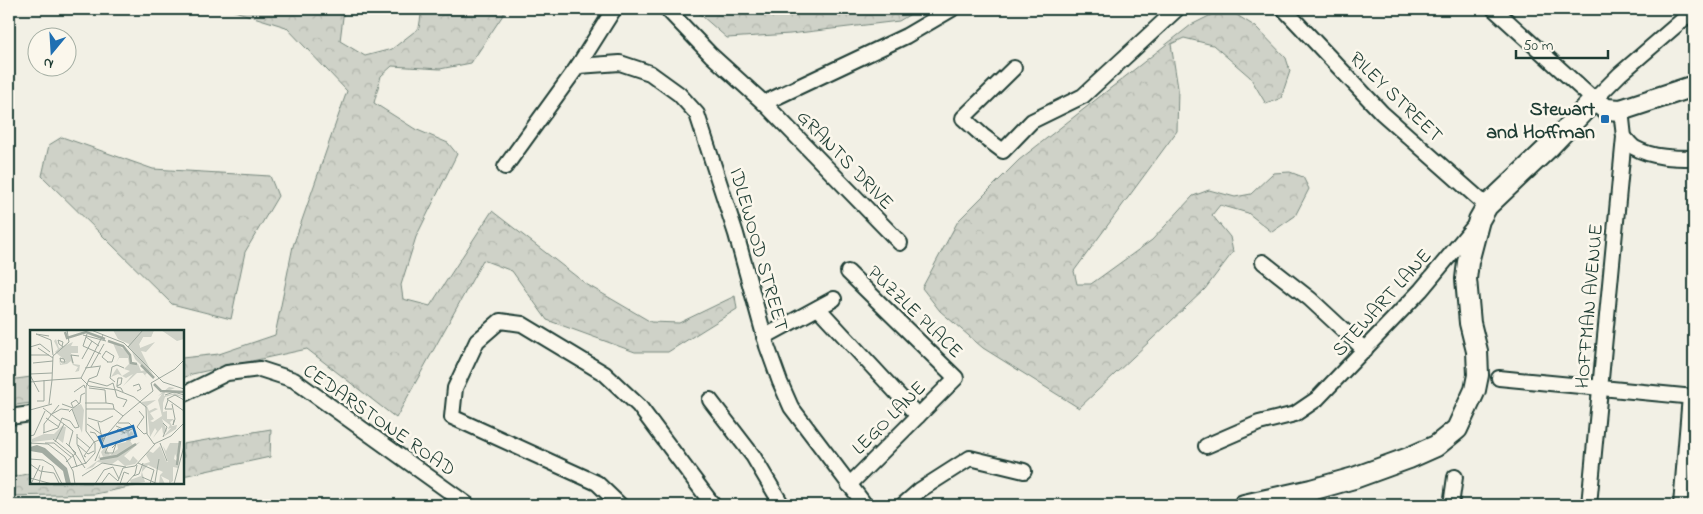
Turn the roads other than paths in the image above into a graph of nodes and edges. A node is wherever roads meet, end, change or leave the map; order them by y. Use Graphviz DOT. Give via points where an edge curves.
graph roads {
  1 [pos="614,9"];
  2 [pos="667,9"];
  3 [pos="952,9"];
  4 [pos="1177,9"];
  5 [pos="1284,9"];
  6 [pos="1494,9"];
  7 [pos="1694,10"];
  8 [pos="578,66"];
  9 [pos="1014,68"];
  10 [pos="1694,86"];
  11 [pos="1594,100"];
  12 [pos="764,103"];
  13 [pos="1621,110"];
  14 [pos="1624,137"];
  15 [pos="1694,158"];
  16 [pos="505,167"];
  17 [pos="1483,213"];
  18 [pos="900,243"];
  19 [pos="1263,262"];
  20 [pos="848,272"];
  21 [pos="834,299"];
  22 [pos="818,308"];
  23 [pos="764,337"];
  24 [pos="1365,350"];
  25 [pos="956,378"];
  26 [pos="1500,378"];
  27 [pos="1601,388"];
  28 [pos="184,394"];
  29 [pos="1692,397"];
  30 [pos="710,400"];
  31 [pos="30,414"];
  32 [pos="918,416"];
  33 [pos="9,417"];
  34 [pos="1206,446"];
  35 [pos="1024,471"];
  36 [pos="1454,477"];
  37 [pos="849,485"];
  38 [pos="468,505"];
  39 [pos="620,505"];
  40 [pos="713,505"];
  41 [pos="782,505"];
  42 [pos="865,505"];
  43 [pos="903,505"];
  44 [pos="1244,505"];
  45 [pos="1451,505"];
  46 [pos="1589,505"];
  47 [pos="1681,505"];
  1 -- 8 [label="street"];
  2 -- 12 [label="street, GRANTS DRIVE"];
  3 -- 12 [label="street" via="906,36"];
  4 -- 9 [label="street" via="1083,96 1032,122 1003,151 963,118"];
  5 -- 17 [label="street, RILEY STREET" via="1334,64"];
  6 -- 11 [label="street"];
  7 -- 11 [label="street"];
  8 -- 16 [label="street"];
  8 -- 23 [label="street, IDLEWOOD STREET" via="620,62 650,73 678,94 697,114 736,234"];
  10 -- 13 [label="street"];
  11 -- 13 [label="street" via="1606,110"];
  11 -- 17 [label="street"];
  12 -- 18 [label="street, GRANTS DRIVE"];
  13 -- 14 [label="street, HOFFMAN AVENUE"];
  14 -- 15 [label="street" via="1634,148 1649,153 1670,158"];
  14 -- 27 [label="street, HOFFMAN AVENUE"];
  17 -- 24 [label="street, STEWART LANE" via="1421,290"];
  17 -- 44 [label="street" via="1466,279 1470,323 1478,352 1478,375 1476,390 1457,429 1436,446 1354,478"];
  19 -- 24 [label="street"];
  20 -- 25 [label="street, PUZZLE PLACE"];
  21 -- 22 [label="street"];
  22 -- 23 [label="street"];
  22 -- 32 [label="street"];
  23 -- 37 [label="street, IDLEWOOD STREET" via="791,407"];
  24 -- 34 [label="street, STEWART LANE" via="1317,399 1295,414 1259,424"];
  25 -- 32 [label="street, LEGO LANE"];
  26 -- 27 [label="street"];
  27 -- 29 [label="street"];
  27 -- 46 [label="street, HOFFMAN AVENUE"];
  28 -- 38 [label="street, CEDARSTONE ROAD" via="227,372 260,369 294,380"];
  29 -- 47 [label="street"];
  30 -- 41 [label="street" via="753,456"];
  31 -- 33 [label="street"];
  32 -- 37 [label="street, LEGO LANE"];
  35 -- 43 [label="street" via="970,458 920,490"];
  36 -- 45 [label="street"];
  37 -- 42 [label="street, IDLEWOOD STREET"];
  39 -- 40 [label="street" via="597,483 452,418 455,388 477,341 500,320 522,324 605,374 639,406"];
}
